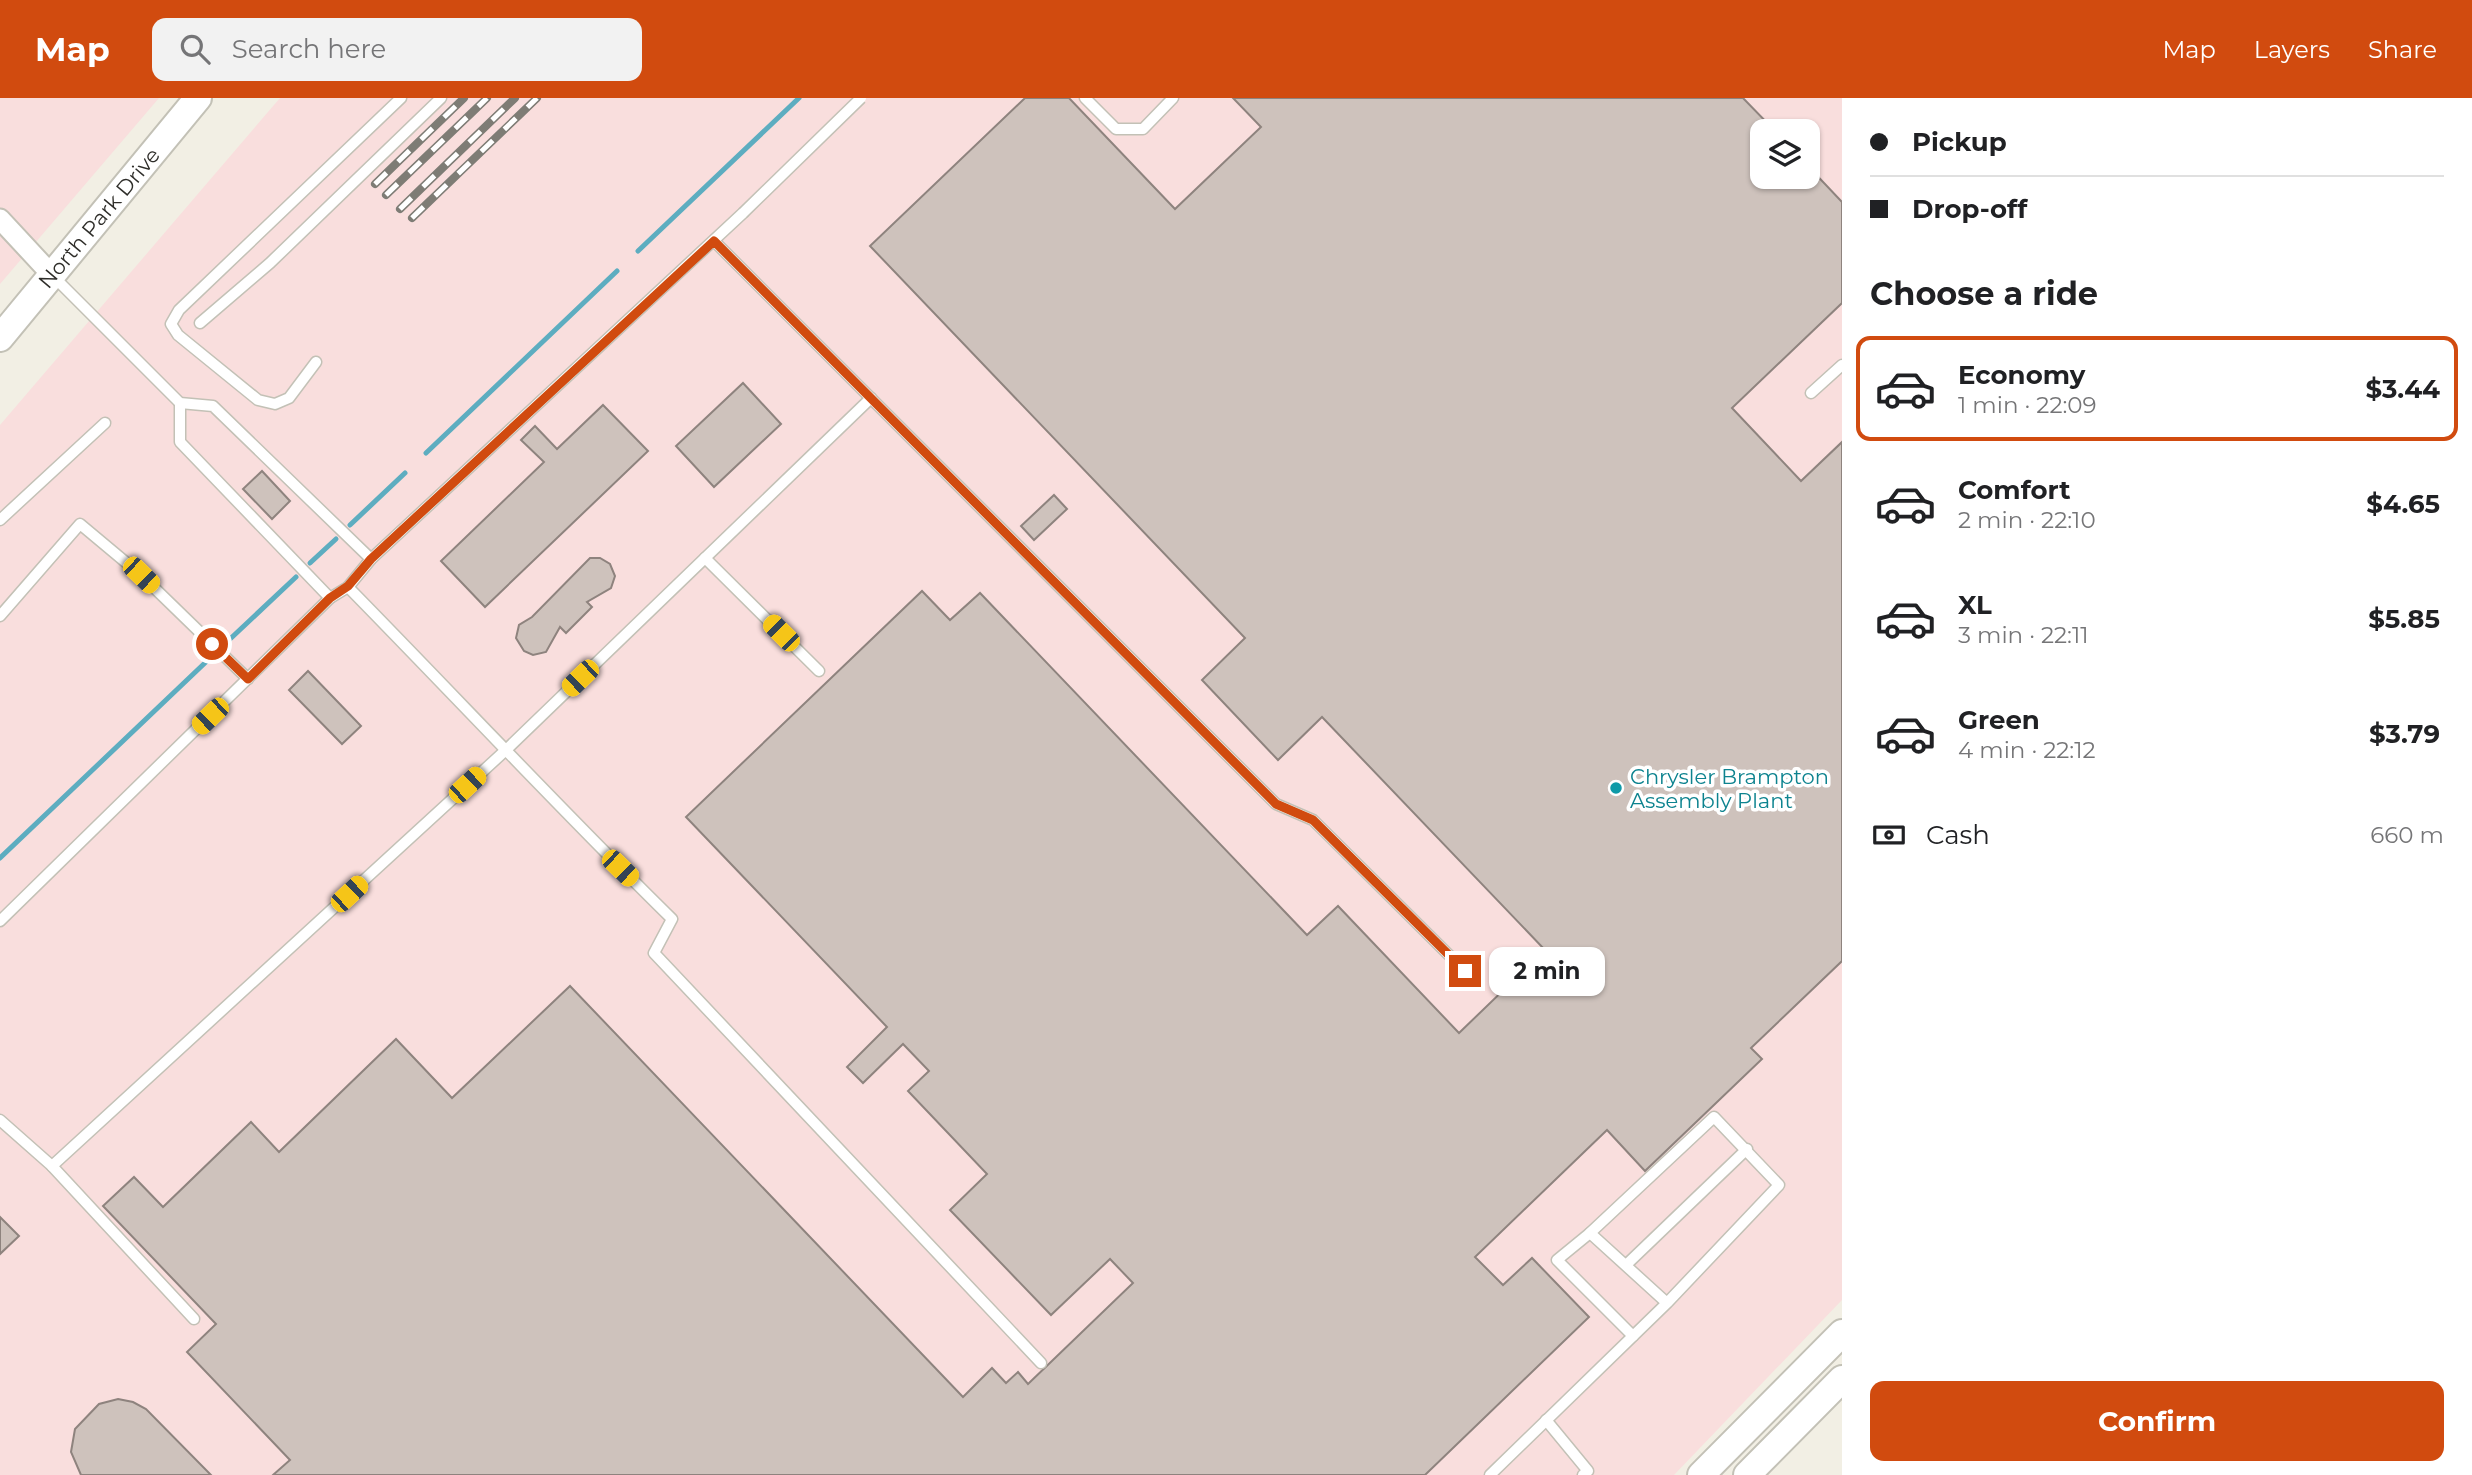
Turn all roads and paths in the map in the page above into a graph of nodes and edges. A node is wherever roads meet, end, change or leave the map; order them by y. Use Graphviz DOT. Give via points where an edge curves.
graph roads {
  1 [pos="198,98"];
  2 [pos="401,98"];
  3 [pos="441,98"];
  4 [pos="861,98"];
  5 [pos="1085,98"];
  6 [pos="1172,98"];
  7 [pos="0,219"];
  8 [pos="714,241"];
  9 [pos="51,274"];
  10 [pos="200,323"];
  11 [pos="0,338"];
  12 [pos="316,362"];
  13 [pos="1842,365"];
  14 [pos="1811,393"];
  15 [pos="871,398"];
  16 [pos="180,403"];
  17 [pos="106,424"];
  18 [pos="0,520"];
  19 [pos="705,558"];
  20 [pos="371,559"];
  21 [pos="348,586"];
  22 [pos="330,598"];
  23 [pos="0,616"];
  24 [pos="819,671"];
  25 [pos="248,679"];
  26 [pos="507,749"];
  27 [pos="0,922"];
  28 [pos="1465,971"];
  29 [pos="0,1120"];
  30 [pos="1747,1149"];
  31 [pos="52,1166"];
  32 [pos="1590,1233"];
  33 [pos="1626,1265"];
  34 [pos="1667,1303"];
  35 [pos="194,1319"];
  36 [pos="1842,1333"];
  37 [pos="1633,1336"];
  38 [pos="1041,1363"];
  39 [pos="1842,1379"];
  40 [pos="1546,1420"];
  41 [pos="1490,1475"];
  42 [pos="1583,1475"];
  43 [pos="1701,1475"];
  44 [pos="1747,1475"];
  1 -- 9 [label="main road, North Park Drive"];
  2 -- 12 [label="lane" via="178,310 172,324 178,334 258,400 275,404 289,398"];
  3 -- 10 [label="lane" via="270,263"];
  4 -- 8 [label="lane, bridge"];
  5 -- 6 [label="lane" via="1116,129 1143,129"];
  7 -- 9 [label="street"];
  8 -- 15 [label="lane"];
  8 -- 20 [label="lane"];
  9 -- 11 [label="main road, North Park Drive"];
  9 -- 16 [label="lane"];
  13 -- 14 [label="lane"];
  15 -- 19 [label="lane"];
  15 -- 28 [label="lane" via="1276,804 1313,820"];
  16 -- 20 [label="lane" via="213,406"];
  16 -- 22 [label="lane" via="180,442"];
  17 -- 18 [label="lane"];
  19 -- 24 [label="lane"];
  19 -- 26 [label="lane"];
  20 -- 21 [label="lane"];
  21 -- 22 [label="lane"];
  21 -- 26 [label="lane"];
  22 -- 25 [label="lane"];
  23 -- 25 [label="lane" via="80,524 141,575"];
  25 -- 27 [label="lane"];
  26 -- 31 [label="lane"];
  26 -- 38 [label="lane" via="551,800 672,919 654,953"];
  29 -- 31 [label="lane"];
  30 -- 32 [label="lane" via="1714,1116"];
  30 -- 33 [label="lane"];
  30 -- 34 [label="lane" via="1779,1185"];
  31 -- 35 [label="lane"];
  32 -- 33 [label="lane"];
  32 -- 37 [label="lane" via="1557,1260"];
  33 -- 34 [label="lane"];
  34 -- 37 [label="lane"];
  36 -- 43 [label="main road"];
  37 -- 40 [label="lane"];
  39 -- 44 [label="main road"];
  40 -- 41 [label="lane"];
  40 -- 42 [label="lane" via="1588,1471"];
}
